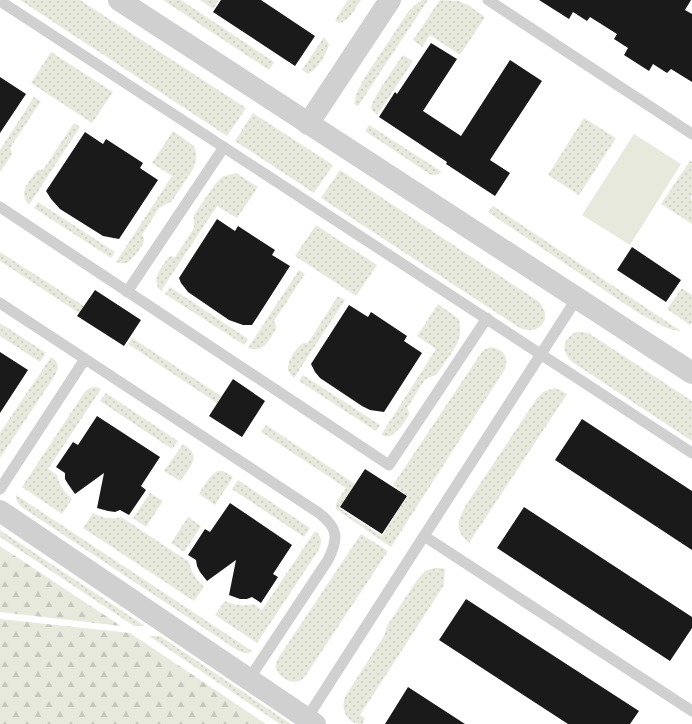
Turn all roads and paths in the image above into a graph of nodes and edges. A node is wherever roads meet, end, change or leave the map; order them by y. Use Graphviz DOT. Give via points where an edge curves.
graph roads {
  1 [pos="119,0"];
  2 [pos="390,0"];
  3 [pos="488,0"];
  4 [pos="0,1"];
  5 [pos="308,124"];
  6 [pos="692,134"];
  7 [pos="224,147"];
  8 [pos="0,208"];
  9 [pos="127,292"];
  10 [pos="577,298"];
  11 [pos="0,303"];
  12 [pos="487,318"];
  13 [pos="541,355"];
  14 [pos="85,359"];
  15 [pos="692,373"];
  16 [pos="692,453"];
  17 [pos="0,489"];
  18 [pos="0,511"];
  19 [pos="424,536"];
  20 [pos="249,679"];
  21 [pos="692,711"];
  22 [pos="311,721"];
  1 -- 5 [label="street"];
  2 -- 5 [label="street"];
  3 -- 6 [label="lane"];
  4 -- 7 [label="lane"];
  5 -- 10 [label="street"];
  7 -- 9 [label="lane"];
  7 -- 12 [label="lane"];
  8 -- 9 [label="lane"];
  9 -- 12 [label="lane" via="389,465"];
  10 -- 13 [label="lane"];
  10 -- 15 [label="street"];
  11 -- 14 [label="lane"];
  12 -- 13 [label="lane"];
  13 -- 16 [label="lane"];
  13 -- 19 [label="lane"];
  14 -- 17 [label="lane"];
  14 -- 20 [label="lane" via="319,513 332,526 335,542 328,560"];
  18 -- 20 [label="street"];
  19 -- 21 [label="lane"];
  19 -- 22 [label="lane"];
  20 -- 22 [label="street"];
}
